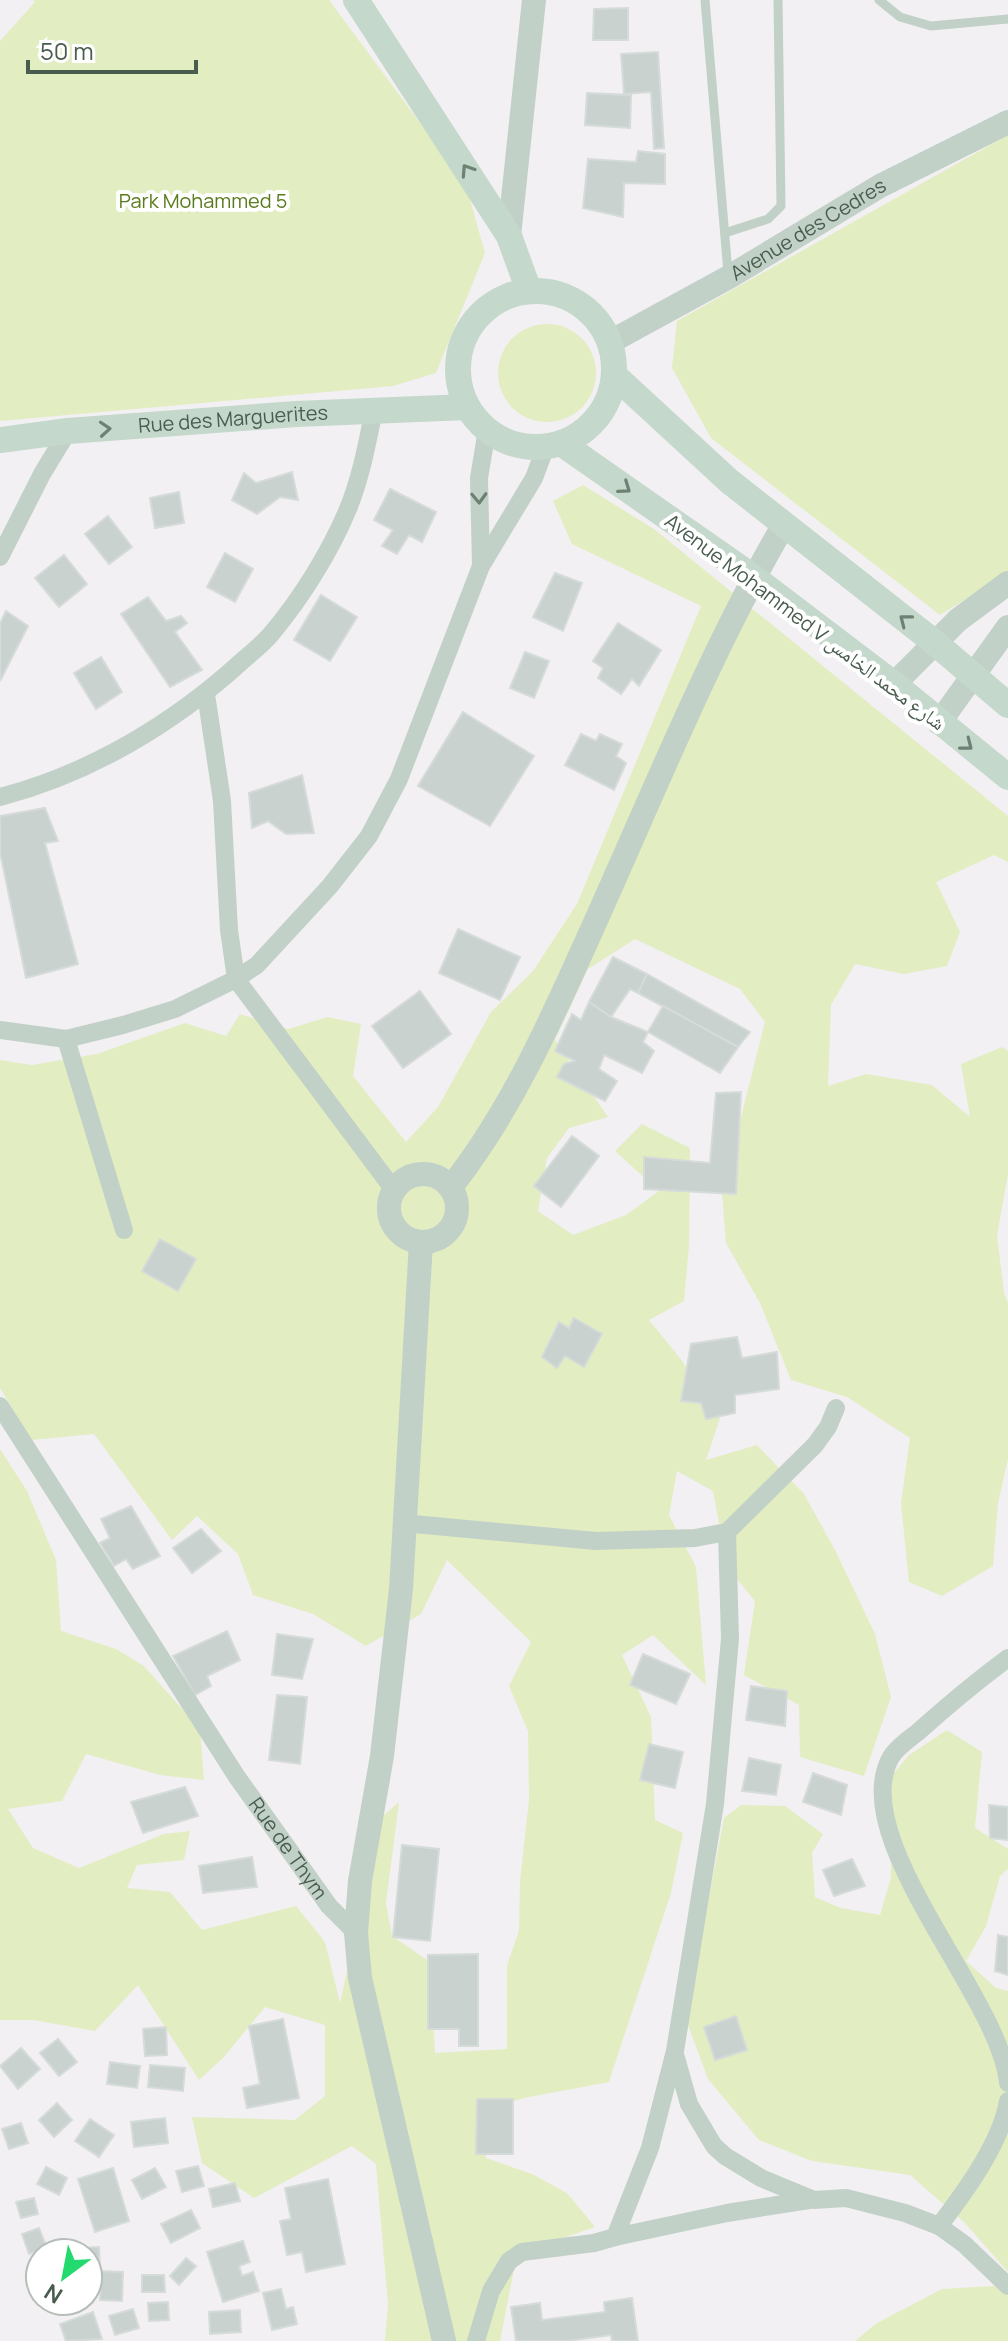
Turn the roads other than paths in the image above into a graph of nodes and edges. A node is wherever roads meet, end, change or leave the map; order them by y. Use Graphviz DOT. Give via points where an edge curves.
graph roads {
  1 [pos="356,0"];
  2 [pos="534,0"];
  3 [pos="705,0"];
  4 [pos="778,0"];
  5 [pos="879,0"];
  6 [pos="1008,19"];
  7 [pos="1008,122"];
  8 [pos="725,233"];
  9 [pos="509,236"];
  10 [pos="729,277"];
  11 [pos="529,291"];
  12 [pos="610,342"];
  13 [pos="614,375"];
  14 [pos="467,407"];
  15 [pos="374,410"];
  16 [pos="487,430"];
  17 [pos="68,431"];
  18 [pos="0,440"];
  19 [pos="554,445"];
  20 [pos="783,526"];
  21 [pos="0,557"];
  22 [pos="481,566"];
  23 [pos="753,577"];
  24 [pos="1008,583"];
  25 [pos="1008,627"];
  26 [pos="934,642"];
  27 [pos="972,675"];
  28 [pos="894,684"];
  29 [pos="206,694"];
  30 [pos="1008,705"];
  31 [pos="939,723"];
  32 [pos="1008,777"];
  33 [pos="0,797"];
  34 [pos="236,979"];
  35 [pos="0,1030"];
  36 [pos="66,1039"];
  37 [pos="451,1187"];
  38 [pos="394,1190"];
  39 [pos="124,1230"];
  40 [pos="421,1242"];
  41 [pos="0,1406"];
  42 [pos="836,1408"];
  43 [pos="403,1523"];
  44 [pos="727,1532"];
  45 [pos="1008,1658"];
  46 [pos="356,1933"];
  47 [pos="675,2051"];
  48 [pos="1008,2083"];
  49 [pos="1008,2101"];
  50 [pos="814,2200"];
  51 [pos="939,2226"];
  52 [pos="615,2237"];
  53 [pos="1008,2286"];
  54 [pos="444,2341"];
  55 [pos="476,2341"];
  9 -- 1 [label="main road, one-way"];
  2 -- 9 [label="street"];
  3 -- 8 [label="lane"];
  4 -- 8 [label="lane" via="781,206 768,219"];
  5 -- 6 [label="lane" via="900,17 931,26"];
  7 -- 10 [label="street, Avenue des Cedres" via="880,186"];
  8 -- 10 [label="lane"];
  9 -- 11 [label="main road"];
  10 -- 12 [label="street, Avenue des Cedres"];
  11 -- 12 [label="main road" via="578,302"];
  11 -- 14 [label="main road" via="499,299 466,332 458,377"];
  12 -- 13 [label="main road"];
  13 -- 19 [label="main road" via="598,417 578,435"];
  13 -- 20 [label="main road"];
  14 -- 15 [label="main road, Rue des Marguerites"];
  14 -- 16 [label="main road"];
  17 -- 15 [label="main road, Rue des Marguerites, one-way"];
  15 -- 29 [label="street" via="362,472 330,545 271,634"];
  16 -- 19 [label="main road" via="515,444"];
  16 -- 22 [label="street, one-way" via="479,478"];
  17 -- 18 [label="main road, Rue des Marguerites"];
  17 -- 21 [label="street"];
  19 -- 22 [label="street"];
  19 -- 23 [label="main road, Avenue Mohammed V شارع محمد الخامس, one-way"];
  20 -- 23 [label="street"];
  26 -- 20 [label="main road, one-way"];
  22 -- 34 [label="street" via="399,779 369,836 257,965"];
  23 -- 28 [label="main road, Avenue Mohammed V شارع محمد الخامس"];
  23 -- 37 [label="street" via="539,1044 481,1146"];
  24 -- 26 [label="street"];
  25 -- 27 [label="street"];
  26 -- 27 [label="main road"];
  26 -- 28 [label="street"];
  27 -- 30 [label="main road"];
  27 -- 31 [label="street"];
  28 -- 31 [label="main road, Avenue Mohammed V شارع محمد الخامس"];
  29 -- 33 [label="street" via="82,768"];
  29 -- 34 [label="street" via="222,801"];
  31 -- 32 [label="main road, Avenue Mohammed V شارع محمد الخامس, one-way"];
  34 -- 36 [label="street" via="175,1009"];
  34 -- 38 [label="street"];
  35 -- 36 [label="street"];
  36 -- 39 [label="street"];
  37 -- 38 [label="street" via="428,1174 403,1180"];
  37 -- 40 [label="street" via="457,1212 453,1224 433,1241"];
  38 -- 40 [label="street" via="390,1217 407,1238"];
  40 -- 43 [label="street"];
  41 -- 46 [label="street, Rue de Thym" via="237,1777 313,1884"];
  42 -- 44 [label="street" via="815,1445"];
  43 -- 44 [label="street" via="596,1541"];
  43 -- 46 [label="street" via="392,1680"];
  44 -- 47 [label="street" via="730,1639 722,1745"];
  45 -- 48 [label="street" via="893,1753 883,1786 892,1837 913,1890 978,2001 1004,2056"];
  46 -- 54 [label="street" via="360,1978"];
  47 -- 50 [label="street" via="689,2104 714,2146 761,2178"];
  47 -- 52 [label="street" via="650,2148"];
  49 -- 51 [label="street" via="980,2166"];
  50 -- 51 [label="street" via="846,2198"];
  50 -- 52 [label="street"];
  51 -- 53 [label="street"];
  52 -- 55 [label="street" via="522,2252 509,2261 491,2291"];
}
